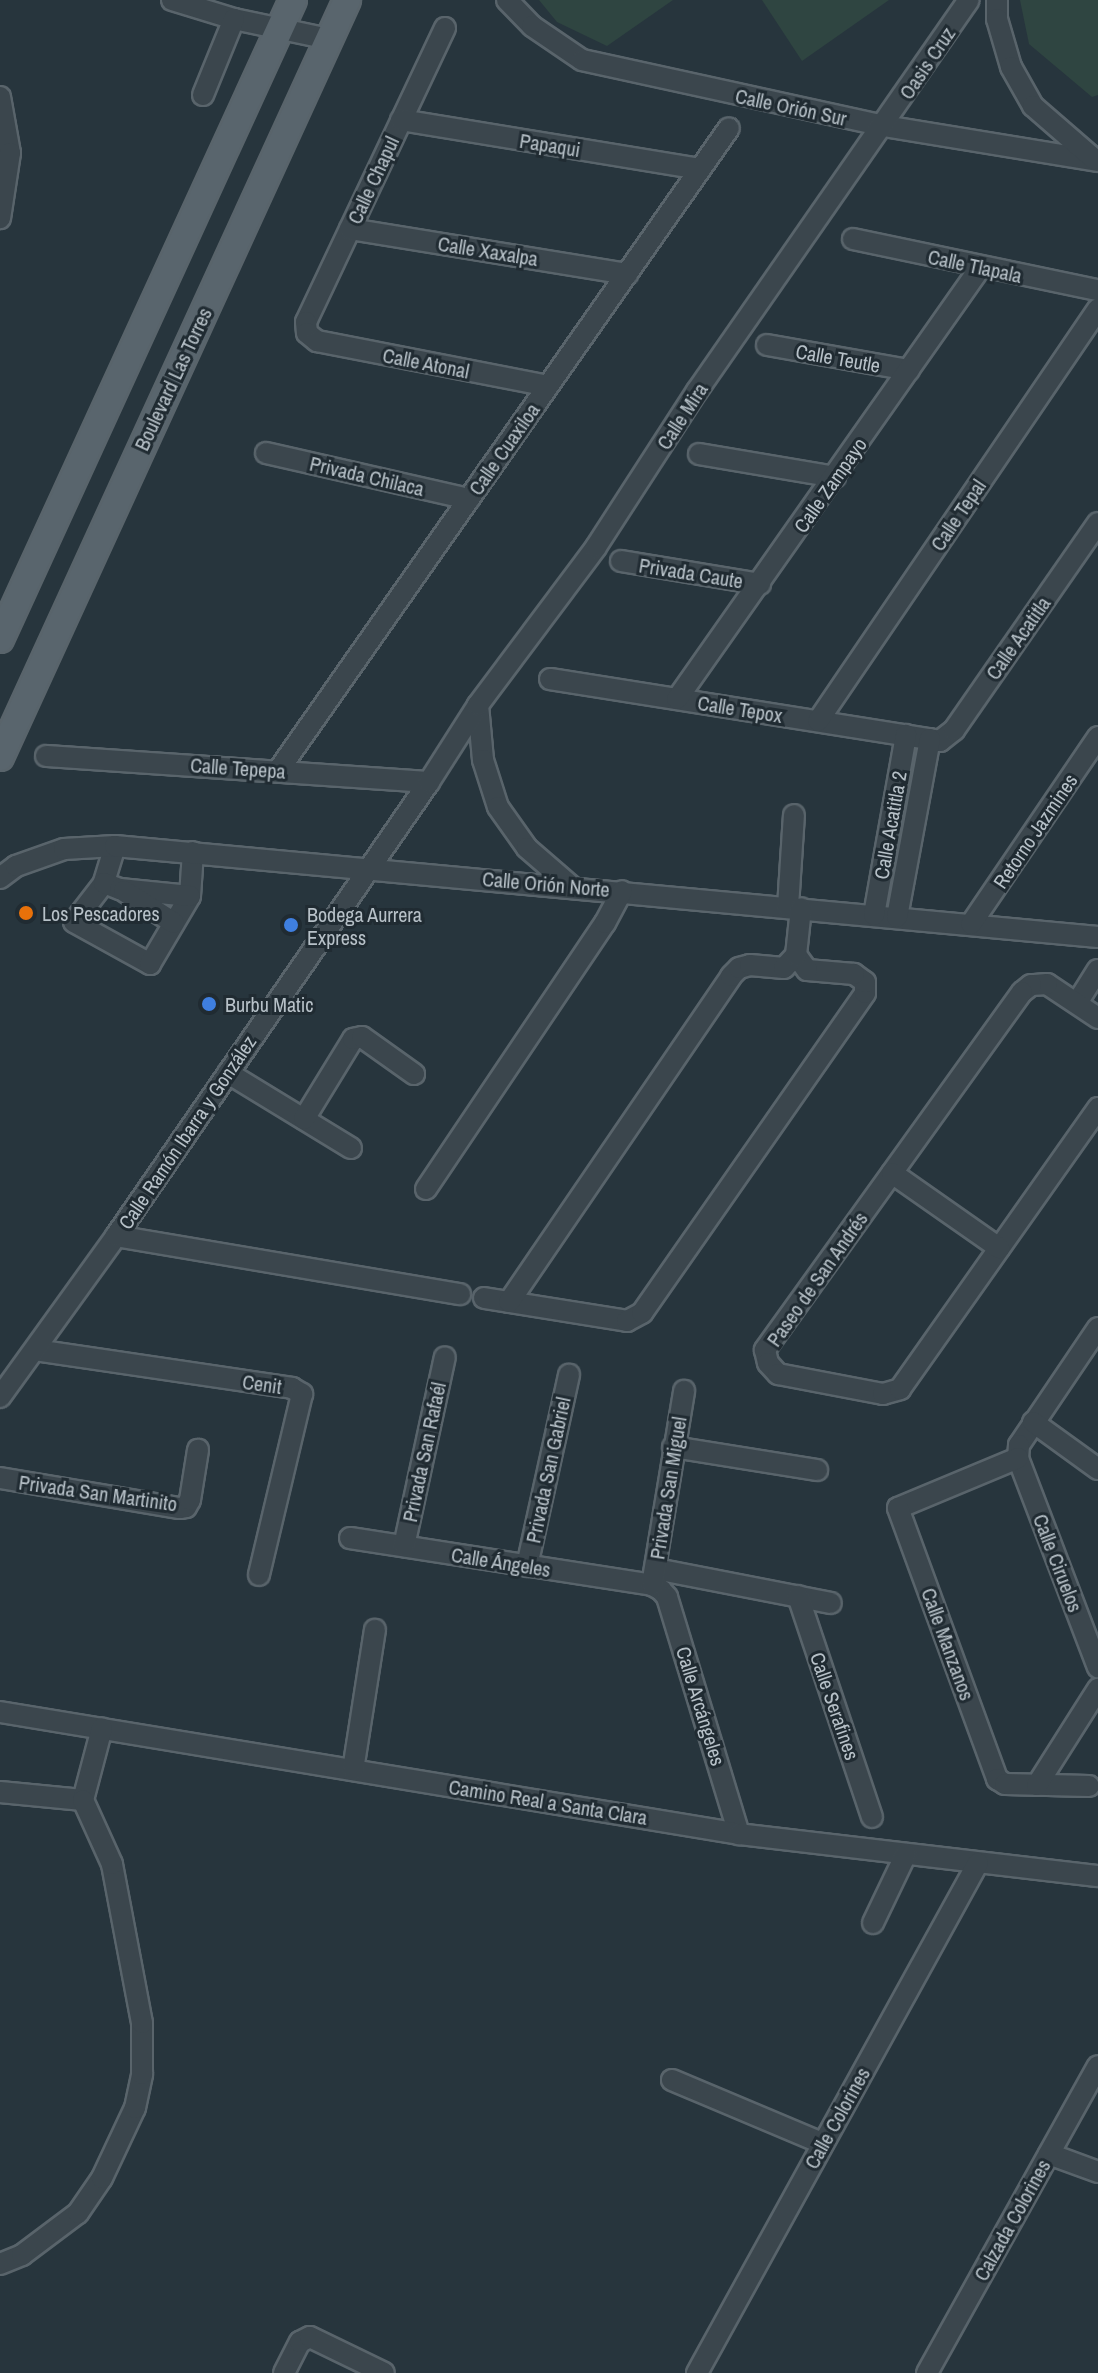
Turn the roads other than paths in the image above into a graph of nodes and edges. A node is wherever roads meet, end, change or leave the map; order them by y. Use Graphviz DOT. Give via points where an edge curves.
graph roads {
  1 [pos="172,0"];
  2 [pos="293,0"];
  3 [pos="347,0"];
  4 [pos="507,0"];
  5 [pos="969,0"];
  6 [pos="997,0"];
  7 [pos="234,19"];
  8 [pos="445,28"];
  9 [pos="279,30"];
  10 [pos="329,39"];
  11 [pos="203,95"];
  12 [pos="0,97"];
  13 [pos="401,120"];
  14 [pos="884,126"];
  15 [pos="729,128"];
  16 [pos="1097,161"];
  17 [pos="700,169"];
  18 [pos="0,218"];
  19 [pos="350,229"];
  20 [pos="853,239"];
  21 [pos="980,268"];
  22 [pos="627,274"];
  23 [pos="1098,290"];
  24 [pos="1098,309"];
  25 [pos="307,333"];
  26 [pos="767,345"];
  27 [pos="909,370"];
  28 [pos="548,386"];
  29 [pos="266,453"];
  30 [pos="699,454"];
  31 [pos="835,477"];
  32 [pos="469,499"];
  33 [pos="1098,523"];
  34 [pos="621,561"];
  35 [pos="760,584"];
  36 [pos="0,639"];
  37 [pos="550,679"];
  38 [pos="677,699"];
  39 [pos="478,705"];
  40 [pos="818,721"];
  41 [pos="906,735"];
  42 [pos="1098,737"];
  43 [pos="930,739"];
  44 [pos="46,756"];
  45 [pos="0,757"];
  46 [pos="278,771"];
  47 [pos="429,782"];
  48 [pos="794,815"];
  49 [pos="115,846"];
  50 [pos="193,852"];
  51 [pos="369,867"];
  52 [pos="0,878"];
  53 [pos="112,886"];
  54 [pos="572,887"];
  55 [pos="622,891"];
  56 [pos="190,896"];
  57 [pos="794,908"];
  58 [pos="874,915"];
  59 [pos="897,917"];
  60 [pos="174,923"];
  61 [pos="971,924"];
  62 [pos="1098,937"];
  63 [pos="796,964"];
  64 [pos="1098,970"];
  65 [pos="1077,1003"];
  66 [pos="1098,1018"];
  67 [pos="228,1073"];
  68 [pos="414,1074"];
  69 [pos="1098,1108"];
  70 [pos="304,1119"];
  71 [pos="351,1148"];
  72 [pos="892,1173"];
  73 [pos="426,1189"];
  74 [pos="116,1236"];
  75 [pos="999,1248"];
  76 [pos="460,1294"];
  77 [pos="484,1298"];
  78 [pos="509,1302"];
  79 [pos="1098,1328"];
  80 [pos="35,1350"];
  81 [pos="445,1357"];
  82 [pos="569,1375"];
  83 [pos="684,1391"];
  84 [pos="0,1397"];
  85 [pos="1033,1422"];
  86 [pos="673,1447"];
  87 [pos="198,1450"];
  88 [pos="1018,1458"];
  89 [pos="1098,1469"];
  90 [pos="817,1470"];
  91 [pos="0,1478"];
  92 [pos="350,1538"];
  93 [pos="404,1546"];
  94 [pos="527,1566"];
  95 [pos="259,1575"];
  96 [pos="654,1577"];
  97 [pos="798,1596"];
  98 [pos="831,1603"];
  99 [pos="375,1630"];
  100 [pos="1098,1667"];
  101 [pos="1098,1689"];
  102 [pos="0,1712"];
  103 [pos="102,1728"];
  104 [pos="353,1770"];
  105 [pos="1037,1785"];
  106 [pos="1089,1786"];
  107 [pos="0,1792"];
  108 [pos="83,1800"];
  109 [pos="872,1817"];
  110 [pos="739,1834"];
  111 [pos="906,1854"];
  112 [pos="978,1863"];
  113 [pos="1098,1876"];
  114 [pos="873,1923"];
  115 [pos="1098,2066"];
  116 [pos="672,2080"];
  117 [pos="822,2143"];
  118 [pos="1049,2154"];
  119 [pos="1098,2172"];
  120 [pos="0,2264"];
  121 [pos="284,2373"];
  122 [pos="384,2373"];
  123 [pos="697,2373"];
  124 [pos="927,2373"];
  1 -- 7 [label="street"];
  2 -- 9 [label="main road"];
  3 -- 10 [label="main road, Boulevard Las Torres"];
  4 -- 14 [label="street, Calle Orión Sur" via="532,26 582,60"];
  5 -- 14 [label="street, Oasis Cruz"];
  6 -- 16 [label="street, Calle Orión Sur" via="1011,67 1033,106"];
  7 -- 9 [label="street"];
  7 -- 11 [label="street"];
  8 -- 13 [label="street, Calle Chapul"];
  9 -- 10 [label="street"];
  9 -- 36 [label="main road"];
  10 -- 45 [label="main road, Boulevard Las Torres"];
  12 -- 18 [label="street" via="10,153"];
  13 -- 17 [label="street, Papaqui"];
  13 -- 19 [label="street, Calle Chapul"];
  14 -- 16 [label="street, Calle Orión Sur"];
  14 -- 39 [label="street, Calle Mira" via="697,391 596,547"];
  15 -- 17 [label="street, Calle Cuaxiloa"];
  17 -- 22 [label="street, Calle Cuaxiloa"];
  19 -- 22 [label="street, Calle Xaxalpa"];
  19 -- 25 [label="street, Calle Chapul" via="306,322"];
  20 -- 21 [label="street, Calle Tlapala"];
  21 -- 23 [label="street, Calle Tlapala"];
  21 -- 27 [label="street, Calle Zampayo"];
  22 -- 28 [label="street, Calle Cuaxiloa"];
  24 -- 40 [label="street, Calle Tepal"];
  25 -- 28 [label="street, Calle Atonal" via="317,341"];
  26 -- 27 [label="street, Calle Teutle"];
  27 -- 31 [label="street, Calle Zampayo"];
  28 -- 32 [label="street, Calle Cuaxiloa"];
  29 -- 32 [label="street, Privada Chilaca"];
  30 -- 31 [label="street"];
  31 -- 35 [label="street, Calle Zampayo"];
  32 -- 46 [label="street, Calle Cuaxiloa"];
  33 -- 43 [label="street, Calle Acatitla" via="954,730 940,741"];
  34 -- 35 [label="street, Privada Caute"];
  35 -- 38 [label="street, Calle Zampayo"];
  37 -- 38 [label="street, Calle Tepox"];
  38 -- 40 [label="street, Calle Tepox"];
  39 -- 47 [label="street, Calle Ramón Ibarra y González"];
  39 -- 54 [label="street" via="483,760 498,807 527,848"];
  40 -- 41 [label="street, Calle Tepox"];
  41 -- 43 [label="street, Calle Tepox"];
  41 -- 58 [label="street, Calle Acatitla 2"];
  42 -- 61 [label="street, Retorno Jazmines"];
  43 -- 59 [label="street, Calle Acatitla 2"];
  44 -- 46 [label="street, Calle Tepepa"];
  46 -- 47 [label="street, Calle Tepepa"];
  47 -- 51 [label="street, Calle Ramón Ibarra y González"];
  48 -- 57 [label="street"];
  49 -- 50 [label="street, Calle Orión Norte"];
  49 -- 52 [label="street, Calle Orión Norte" via="64,849 16,866"];
  49 -- 53 [label="street"];
  50 -- 51 [label="street, Calle Orión Norte"];
  50 -- 56 [label="street"];
  51 -- 54 [label="street, Calle Orión Norte"];
  51 -- 67 [label="street, Calle Ramón Ibarra y González"];
  53 -- 56 [label="street"];
  53 -- 60 [label="street"];
  53 -- 60 [label="street" via="74,922 150,964"];
  54 -- 55 [label="street, Calle Orión Norte"];
  55 -- 57 [label="street, Calle Orión Norte"];
  55 -- 73 [label="street"];
  56 -- 60 [label="street"];
  57 -- 58 [label="street, Calle Orión Norte"];
  57 -- 63 [label="street"];
  58 -- 59 [label="street, Calle Orión Norte"];
  59 -- 61 [label="street, Calle Orión Norte"];
  61 -- 62 [label="street, Calle Orión Norte"];
  63 -- 78 [label="street" via="750,965 731,976"];
  63 -- 78 [label="street" via="854,974 865,982 865,993 642,1313 627,1321"];
  64 -- 65 [label="street"];
  65 -- 66 [label="street, Paseo de San Andrés"];
  65 -- 72 [label="street, Paseo de San Andrés" via="1047,984 1022,992"];
  67 -- 70 [label="street"];
  67 -- 74 [label="street, Calle Ramón Ibarra y González"];
  68 -- 70 [label="street" via="362,1037 353,1039"];
  69 -- 75 [label="street, Paseo de San Andrés"];
  70 -- 71 [label="street"];
  72 -- 75 [label="street"];
  72 -- 75 [label="street, Paseo de San Andrés" via="765,1350 778,1374 894,1394"];
  74 -- 76 [label="street"];
  74 -- 80 [label="street, Calle Ramón Ibarra y González"];
  77 -- 78 [label="street"];
  79 -- 85 [label="street"];
  80 -- 84 [label="street, Calle Ramón Ibarra y González"];
  80 -- 95 [label="street, Cenit" via="292,1388 302,1394"];
  81 -- 93 [label="street, Privada San Rafaél"];
  82 -- 94 [label="street, Privada San Gabriel"];
  83 -- 86 [label="street, Privada San Miguel"];
  85 -- 88 [label="street" via="1019,1445"];
  85 -- 89 [label="street"];
  86 -- 90 [label="street"];
  86 -- 96 [label="street, Privada San Miguel"];
  87 -- 91 [label="street, Privada San Martinito" via="190,1500 180,1508"];
  88 -- 100 [label="street, Calle Ciruelos"];
  88 -- 105 [label="street, Calle Manzanos" via="898,1508 997,1779"];
  92 -- 93 [label="street, Calle Ángeles"];
  93 -- 94 [label="street, Calle Ángeles"];
  94 -- 96 [label="street, Calle Ángeles"];
  96 -- 97 [label="street, Calle Ángeles"];
  96 -- 110 [label="street, Calle Arcángeles" via="667,1597"];
  97 -- 98 [label="street, Calle Ángeles"];
  97 -- 109 [label="street, Calle Serafines"];
  99 -- 104 [label="street"];
  101 -- 105 [label="street"];
  102 -- 103 [label="street, Camino Real a Santa Clara"];
  103 -- 104 [label="street, Camino Real a Santa Clara"];
  103 -- 108 [label="street"];
  104 -- 110 [label="street, Camino Real a Santa Clara"];
  105 -- 106 [label="street"];
  107 -- 108 [label="street"];
  108 -- 120 [label="street" via="112,1864 142,2023 142,2074 135,2108 102,2178 78,2213 22,2255"];
  110 -- 111 [label="street, Camino Real a Santa Clara"];
  111 -- 112 [label="street, Camino Real a Santa Clara"];
  111 -- 114 [label="street"];
  112 -- 113 [label="street, Camino Real a Santa Clara"];
  112 -- 117 [label="street, Calle Colorines"];
  115 -- 118 [label="street, Calzada Colorines"];
  116 -- 117 [label="street"];
  117 -- 123 [label="street, Calle Colorines"];
  118 -- 119 [label="street"];
  118 -- 124 [label="street, Calzada Colorines"];
  121 -- 122 [label="street" via="300,2342 310,2337"];
}
